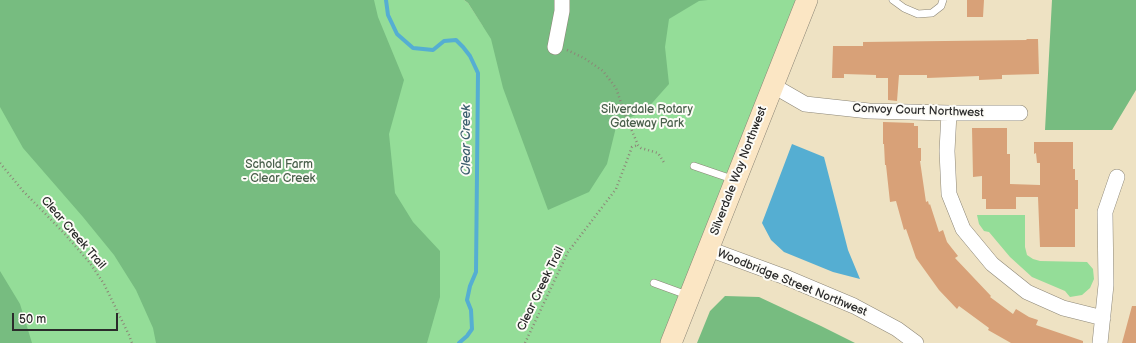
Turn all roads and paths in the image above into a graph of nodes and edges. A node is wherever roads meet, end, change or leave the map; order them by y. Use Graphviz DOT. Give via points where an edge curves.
graph roads {
  1 [pos="562,0"];
  2 [pos="806,0"];
  3 [pos="893,0"];
  4 [pos="943,0"];
  5 [pos="555,47"];
  6 [pos="772,85"];
  7 [pos="949,113"];
  8 [pos="1020,113"];
  9 [pos="638,145"];
  10 [pos="0,163"];
  11 [pos="665,164"];
  12 [pos="694,166"];
  13 [pos="1116,177"];
  14 [pos="735,180"];
  15 [pos="709,249"];
  16 [pos="654,283"];
  17 [pos="690,296"];
  18 [pos="1103,318"];
  19 [pos="132,343"];
  20 [pos="525,343"];
  21 [pos="671,343"];
  22 [pos="916,343"];
  23 [pos="1100,343"];
  1 -- 5 [label="street"];
  2 -- 6 [label="main road, Silverdale Way Northwest"];
  3 -- 4 [label="lane" via="918,14 932,13 941,6"];
  5 -- 9 [label="path" via="584,58 603,71 616,88"];
  6 -- 7 [label="street, Convoy Court Northwest" via="804,104 869,111"];
  6 -- 14 [label="main road, Silverdale Way Northwest"];
  7 -- 8 [label="street, Convoy Court Northwest"];
  7 -- 18 [label="street" via="949,194 963,228 992,264 1027,292 1064,308"];
  9 -- 11 [label="path" via="658,153"];
  9 -- 20 [label="path, Clear Creek Trail" via="632,147 616,189 568,252"];
  10 -- 19 [label="path, Clear Creek Trail" via="90,263 104,284"];
  12 -- 14 [label="lane"];
  13 -- 18 [label="street" via="1105,212 1106,285"];
  14 -- 15 [label="main road, Silverdale Way Northwest"];
  15 -- 17 [label="main road, Silverdale Way Northwest"];
  15 -- 22 [label="street, Woodbridge Street Northwest" via="854,306 898,329"];
  16 -- 17 [label="lane"];
  17 -- 21 [label="main road, Silverdale Way Northwest"];
  18 -- 23 [label="street"];
}
